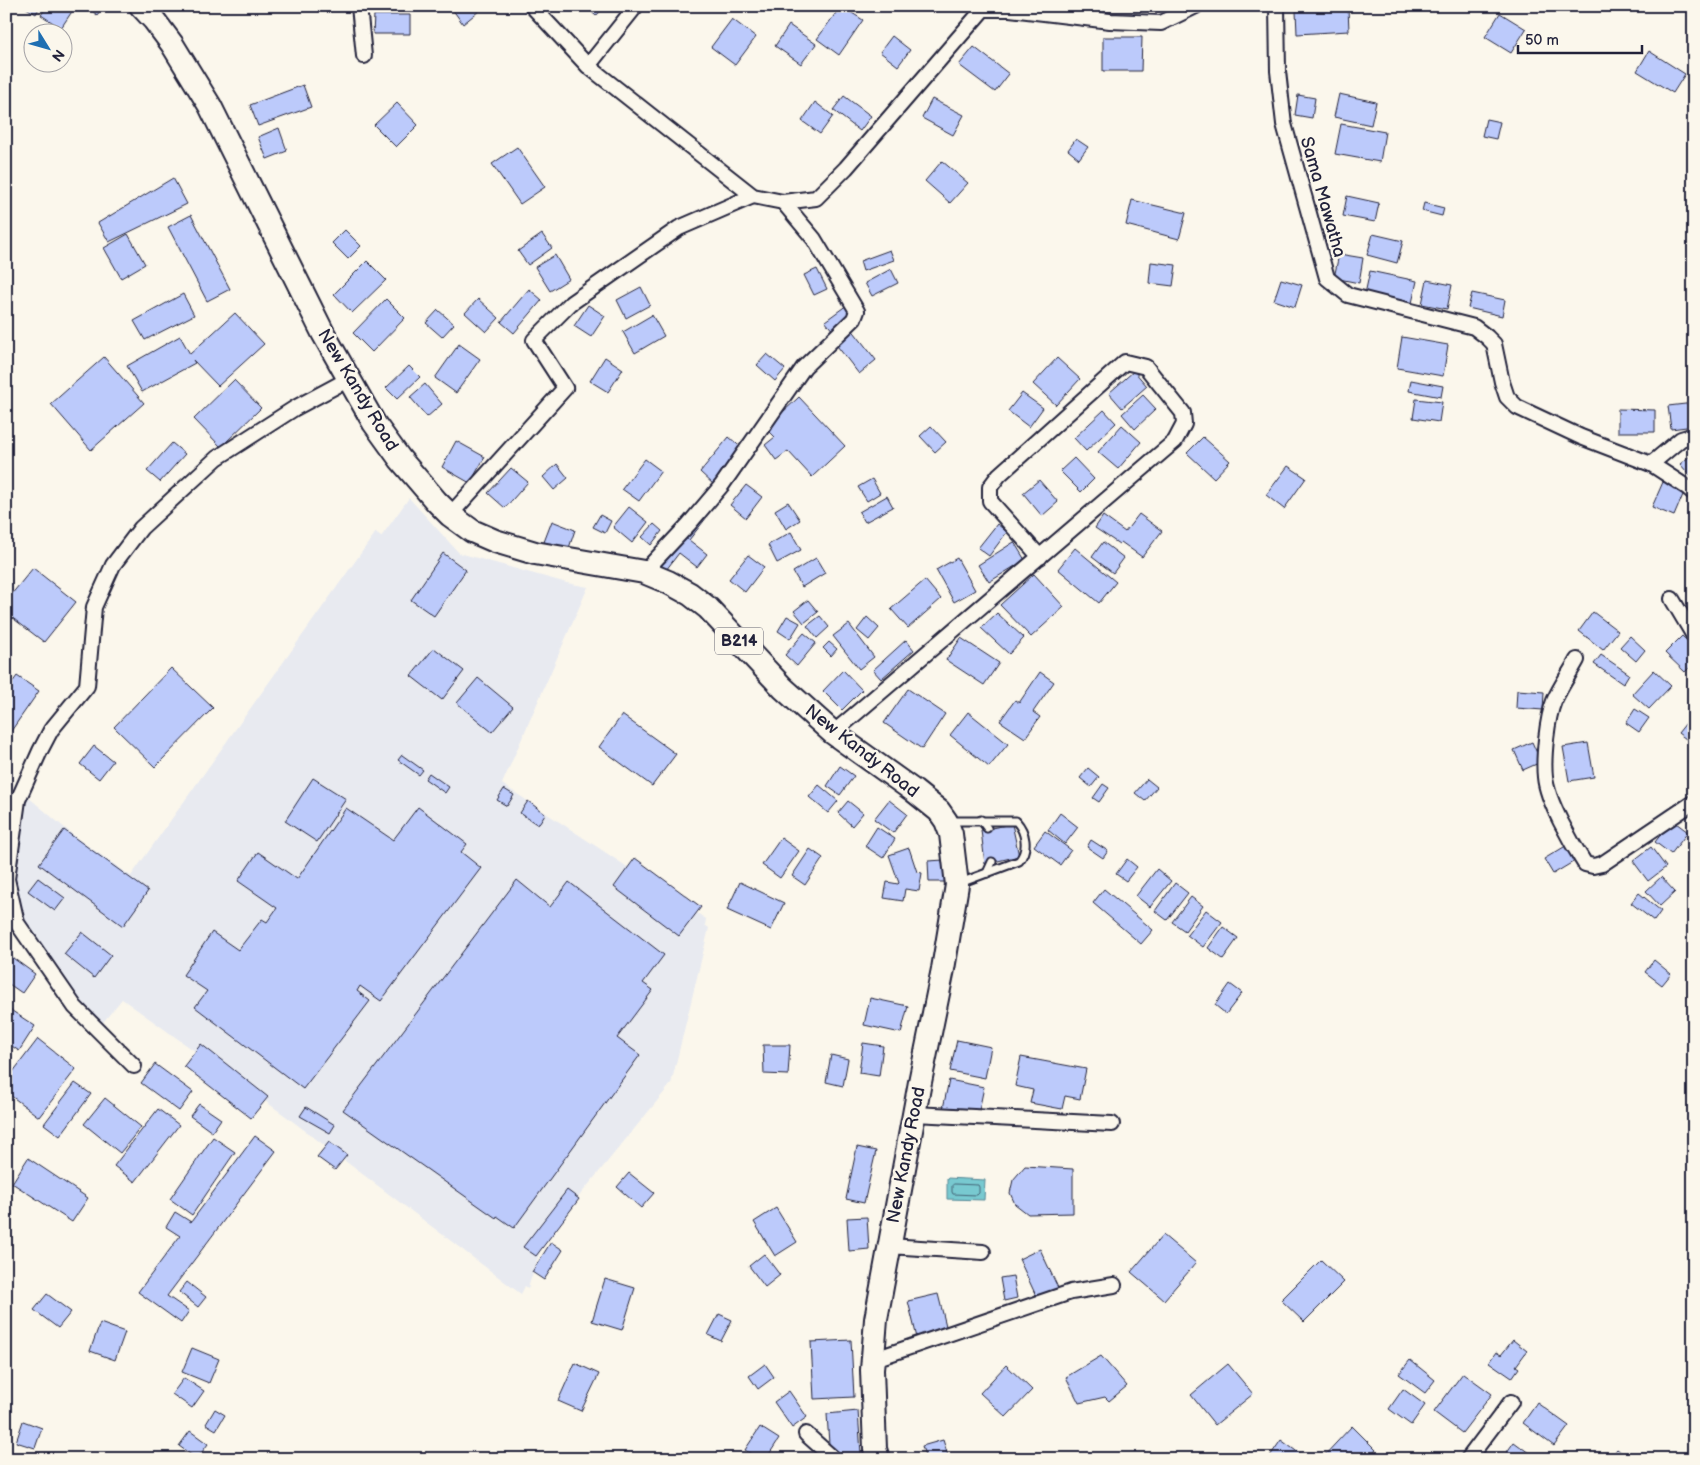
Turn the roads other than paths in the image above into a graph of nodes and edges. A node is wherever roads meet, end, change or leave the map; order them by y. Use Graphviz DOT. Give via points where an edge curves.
graph roads {
  1 [pos="141,6"];
  2 [pos="359,6"];
  3 [pos="532,6"];
  4 [pos="636,6"];
  5 [pos="1196,6"];
  6 [pos="1276,6"];
  7 [pos="984,7"];
  8 [pos="364,56"];
  9 [pos="588,66"];
  10 [pos="754,196"];
  11 [pos="783,202"];
  12 [pos="349,379"];
  13 [pos="1694,435"];
  14 [pos="1651,464"];
  15 [pos="1694,493"];
  16 [pos="450,515"];
  17 [pos="1040,557"];
  18 [pos="644,572"];
  19 [pos="1672,599"];
  20 [pos="1694,636"];
  21 [pos="1577,660"];
  22 [pos="833,733"];
  23 [pos="1694,802"];
  24 [pos="946,820"];
  25 [pos="980,820"];
  26 [pos="987,828"];
  27 [pos="992,862"];
  28 [pos="987,874"];
  29 [pos="957,885"];
  30 [pos="134,1066"];
  31 [pos="914,1114"];
  32 [pos="1112,1124"];
  33 [pos="889,1246"];
  34 [pos="982,1252"];
  35 [pos="1114,1285"];
  36 [pos="872,1360"];
  37 [pos="1510,1402"];
  38 [pos="806,1434"];
  39 [pos="834,1459"];
  40 [pos="878,1459"];
  41 [pos="1468,1459"];
  1 -- 12 [label="main road, New Kandy Road / B214" via="172,44 210,106"];
  2 -- 8 [label="street"];
  3 -- 9 [label="street"];
  4 -- 9 [label="street"];
  5 -- 7 [label="street" via="1161,23 1110,21"];
  6 -- 14 [label="street, Sama Mawatha" via="1284,124 1327,278 1348,295 1474,327 1494,344 1504,390 1517,407 1581,437"];
  7 -- 11 [label="street" via="846,168 816,198"];
  9 -- 10 [label="street"];
  10 -- 11 [label="street"];
  10 -- 16 [label="street" via="679,228 571,303 534,340 566,388"];
  11 -- 18 [label="street" via="814,239 857,311 854,319 804,367 722,485"];
  12 -- 16 [label="main road, New Kandy Road / B214" via="400,460"];
  12 -- 30 [label="street" via="217,458 141,528 113,565 94,607 87,686 51,730 18,800 7,879 17,924 75,1007"];
  13 -- 14 [label="street" via="1681,439"];
  14 -- 15 [label="street, Sama Mawatha"];
  16 -- 18 [label="main road, New Kandy Road / B214" via="472,531 514,548"];
  17 -- 17 [label="street" via="990,501 990,487 999,475 1125,362 1146,367 1183,413 1184,424 1175,441"];
  17 -- 22 [label="street"];
  18 -- 22 [label="main road, New Kandy Road / B214" via="690,594 708,608 783,688"];
  19 -- 20 [label="street"];
  21 -- 23 [label="street" via="1554,701 1547,729 1545,778 1553,804 1585,864 1602,864"];
  22 -- 24 [label="main road, New Kandy Road / B214" via="914,790"];
  24 -- 25 [label="lane"];
  24 -- 29 [label="main road, New Kandy Road" via="951,834"];
  25 -- 26 [label="lane"];
  25 -- 28 [label="lane" via="1016,821 1023,829 1026,845 1019,861"];
  27 -- 28 [label="lane"];
  28 -- 29 [label="lane"];
  29 -- 31 [label="main road, New Kandy Road"];
  31 -- 32 [label="street"];
  31 -- 33 [label="main road, New Kandy Road"];
  33 -- 34 [label="street"];
  33 -- 36 [label="main road, New Kandy Road"];
  35 -- 36 [label="street" via="1071,1292"];
  36 -- 40 [label="main road, New Kandy Road"];
  37 -- 41 [label="street"];
  38 -- 39 [label="street"];
}
